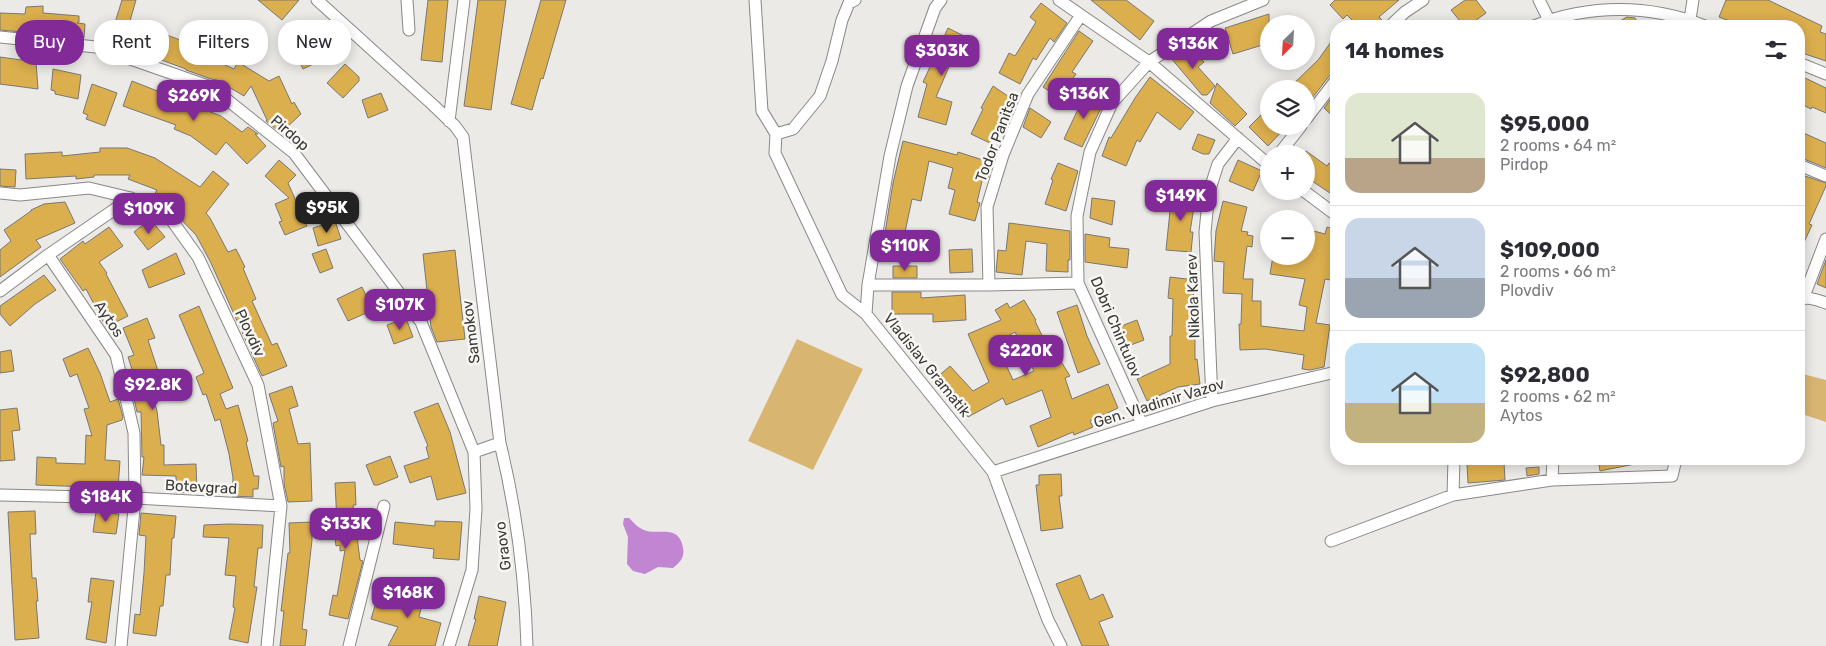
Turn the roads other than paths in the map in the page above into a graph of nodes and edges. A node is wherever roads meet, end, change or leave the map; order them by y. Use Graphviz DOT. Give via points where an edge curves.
graph roads {
  1 [pos="318,0"];
  2 [pos="407,0"];
  3 [pos="464,0"];
  4 [pos="755,0"];
  5 [pos="855,0"];
  6 [pos="941,0"];
  7 [pos="1060,0"];
  8 [pos="1263,0"];
  9 [pos="1423,0"];
  10 [pos="1539,0"];
  11 [pos="1693,0"];
  12 [pos="1081,14"];
  13 [pos="1396,20"];
  14 [pos="1549,20"];
  15 [pos="1679,20"];
  16 [pos="1690,20"];
  17 [pos="409,30"];
  18 [pos="0,37"];
  19 [pos="1149,62"];
  20 [pos="1805,65"];
  21 [pos="1826,74"];
  22 [pos="1330,88"];
  23 [pos="1315,107"];
  24 [pos="449,121"];
  25 [pos="776,134"];
  26 [pos="1294,135"];
  27 [pos="1238,138"];
  28 [pos="1286,145"];
  29 [pos="1260,157"];
  30 [pos="1805,167"];
  31 [pos="1826,176"];
  32 [pos="0,193"];
  33 [pos="131,198"];
  34 [pos="1315,199"];
  35 [pos="1330,210"];
  36 [pos="1826,239"];
  37 [pos="48,255"];
  38 [pos="1078,283"];
  39 [pos="868,285"];
  40 [pos="990,285"];
  41 [pos="1805,290"];
  42 [pos="0,292"];
  43 [pos="1805,300"];
  44 [pos="1826,303"];
  45 [pos="866,314"];
  46 [pos="1330,373"];
  47 [pos="1212,401"];
  48 [pos="1141,422"];
  49 [pos="500,443"];
  50 [pos="474,452"];
  51 [pos="1454,465"];
  52 [pos="1553,465"];
  53 [pos="1675,465"];
  54 [pos="993,472"];
  55 [pos="1552,480"];
  56 [pos="0,495"];
  57 [pos="1453,495"];
  58 [pos="135,498"];
  59 [pos="281,506"];
  60 [pos="384,506"];
  61 [pos="1331,541"];
  62 [pos="121,646"];
  63 [pos="267,646"];
  64 [pos="349,646"];
  65 [pos="449,646"];
  66 [pos="527,646"];
  67 [pos="1061,646"];
  1 -- 24 [label="street, Samokov"];
  2 -- 17 [label="street"];
  3 -- 24 [label="street"];
  4 -- 25 [label="street" via="762,111"];
  5 -- 25 [label="street" via="849,2 842,20 820,96 794,128"];
  6 -- 39 [label="street, Vladislav Gramatik" via="908,86 890,156"];
  7 -- 12 [label="street"];
  8 -- 19 [label="street, Dobri Chintulov" via="1211,21"];
  9 -- 13 [label="street"];
  10 -- 14 [label="street"];
  11 -- 16 [label="street"];
  12 -- 19 [label="street"];
  12 -- 40 [label="street, Todor Panitsa" via="1028,94 1003,155 988,207"];
  14 -- 15 [label="street" via="1582,11 1616,9 1654,12"];
  18 -- 50 [label="street, Pirdop" via="96,46 211,88 294,153 420,322"];
  19 -- 27 [label="street"];
  19 -- 38 [label="street, Dobri Chintulov" via="1112,103 1090,152 1077,216"];
  20 -- 21 [label="street"];
  22 -- 23 [label="street"];
  24 -- 49 [label="street, Samokov" via="463,137"];
  25 -- 45 [label="street" via="775,153 842,296"];
  26 -- 28 [label="street"];
  27 -- 29 [label="street"];
  27 -- 47 [label="street, Nikola Karev" via="1218,164 1209,192 1205,232"];
  30 -- 31 [label="street"];
  32 -- 33 [label="street, Plovdiv" via="20,195 89,188"];
  33 -- 37 [label="street"];
  33 -- 59 [label="street, Plovdiv" via="170,218 198,257 258,385"];
  34 -- 35 [label="street"];
  36 -- 41 [label="street"];
  37 -- 42 [label="street"];
  37 -- 58 [label="street, Aytos" via="116,356 134,433"];
  38 -- 40 [label="street"];
  38 -- 48 [label="street, Dobri Chintulov"];
  39 -- 40 [label="street"];
  39 -- 45 [label="street, Vladislav Gramatik"];
  43 -- 44 [label="street"];
  45 -- 54 [label="street, Vladislav Gramatik"];
  46 -- 47 [label="street, Gen. Vladimir Vazov"];
  47 -- 48 [label="street, Gen. Vladimir Vazov"];
  48 -- 54 [label="street, Gen. Vladimir Vazov"];
  49 -- 50 [label="street"];
  49 -- 66 [label="street, Graovo" via="509,479 519,549"];
  50 -- 65 [label="street" via="476,509 472,570"];
  51 -- 57 [label="street"];
  52 -- 55 [label="street"];
  53 -- 55 [label="street" via="1672,476"];
  54 -- 67 [label="street, Vladislav Gramatik"];
  55 -- 57 [label="street"];
  56 -- 58 [label="street, Botevgrad"];
  57 -- 61 [label="street"];
  58 -- 59 [label="street, Botevgrad"];
  58 -- 62 [label="street, Aytos"];
  59 -- 63 [label="street, Plovdiv"];
  60 -- 64 [label="street"];
}
